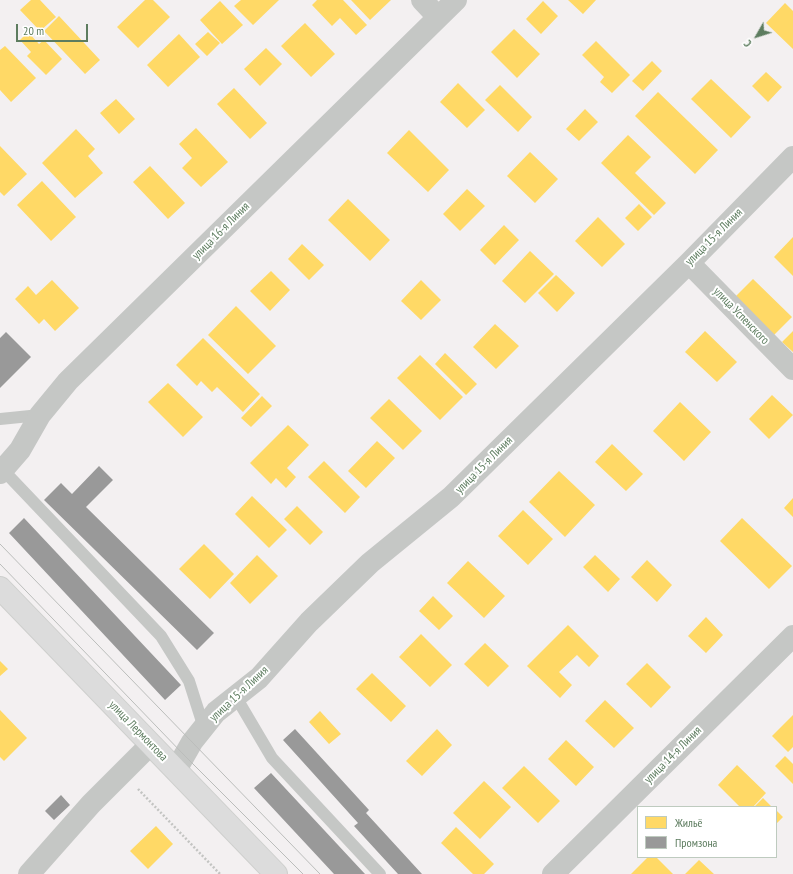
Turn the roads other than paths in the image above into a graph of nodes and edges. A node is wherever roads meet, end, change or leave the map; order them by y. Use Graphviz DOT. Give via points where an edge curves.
graph roads {
  1 [pos="422,0"];
  2 [pos="456,0"];
  3 [pos="438,17"];
  4 [pos="793,158"];
  5 [pos="689,263"];
  6 [pos="793,369"];
  7 [pos="40,415"];
  8 [pos="0,419"];
  9 [pos="1,472"];
  10 [pos="0,588"];
  11 [pos="793,636"];
  12 [pos="236,697"];
  13 [pos="204,728"];
  14 [pos="152,744"];
  15 [pos="176,770"];
  16 [pos="29,874"];
  17 [pos="276,874"];
  18 [pos="380,874"];
  19 [pos="553,874"];
  1 -- 3 [label="street"];
  2 -- 3 [label="street, улица 16-я Линия"];
  3 -- 7 [label="street, улица 16-я Линия" via="74,375"];
  4 -- 5 [label="street, улица 15-я Линия"];
  5 -- 6 [label="street, улица Успенского"];
  5 -- 12 [label="street, улица 15-я Линия" via="451,497 370,563 309,622 260,678"];
  7 -- 8 [label="lane"];
  7 -- 9 [label="street, улица 16-я Линия" via="20,450"];
  9 -- 13 [label="lane" via="161,636 189,681"];
  10 -- 14 [label="main road, улица Лермонтова"];
  11 -- 19 [label="street, улица 14-я Линия"];
  12 -- 13 [label="street, улица 15-я Линия" via="216,712"];
  12 -- 18 [label="lane" via="272,758"];
  13 -- 15 [label="street, улица 15-я Линия" via="192,742"];
  14 -- 15 [label="main road, улица Лермонтова"];
  14 -- 16 [label="street" via="91,804"];
  15 -- 17 [label="main road, улица Лермонтова"];
}
